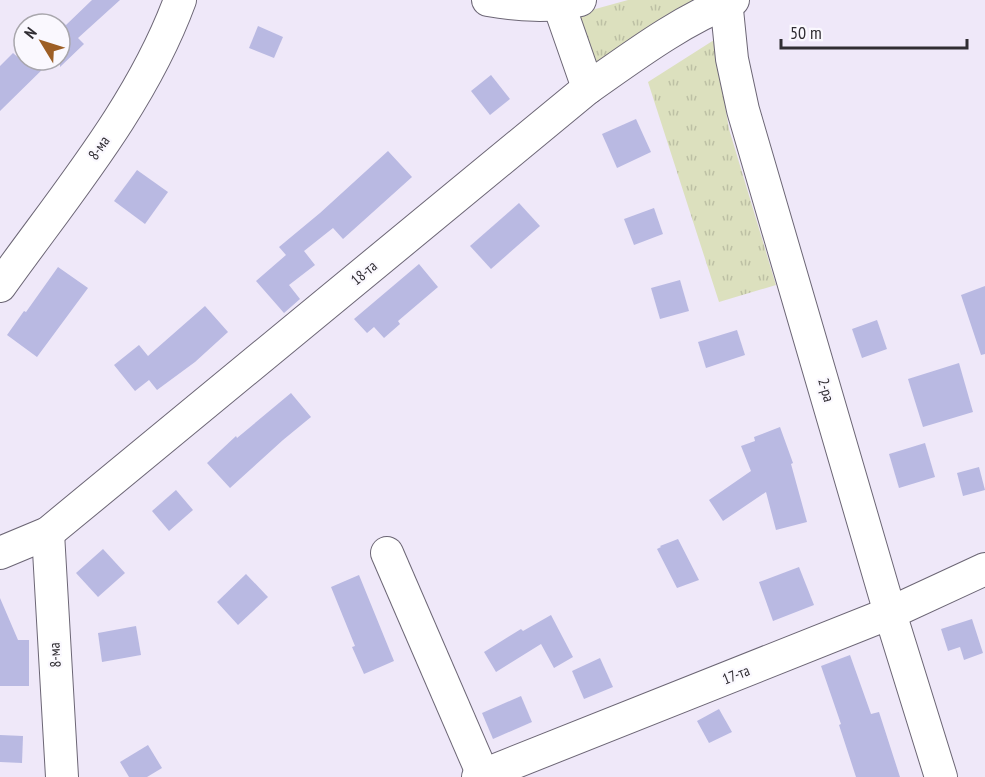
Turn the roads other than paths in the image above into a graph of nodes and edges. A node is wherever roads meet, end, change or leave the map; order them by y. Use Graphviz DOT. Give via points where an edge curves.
graph roads {
  1 [pos="180,0"];
  2 [pos="489,0"];
  3 [pos="728,1"];
  4 [pos="570,3"];
  5 [pos="588,88"];
  6 [pos="0,286"];
  7 [pos="48,533"];
  8 [pos="0,553"];
  9 [pos="387,553"];
  10 [pos="985,569"];
  11 [pos="890,613"];
  12 [pos="481,776"];
  13 [pos="62,777"];
  14 [pos="941,777"];
  1 -- 6 [label="street, 8-ма" via="154,61 123,113"];
  2 -- 4 [label="street" via="512,4"];
  3 -- 5 [label="street, 18-та" via="657,40"];
  3 -- 11 [label="street, 2-ра" via="732,59 743,110"];
  4 -- 5 [label="street"];
  5 -- 7 [label="street, 18-та"];
  7 -- 8 [label="street, 18-та"];
  7 -- 13 [label="street, 8-ма"];
  9 -- 12 [label="street, 17-та"];
  10 -- 11 [label="street, 17-та"];
  11 -- 12 [label="street, 17-та"];
  11 -- 14 [label="street, 2-ра"];
}
